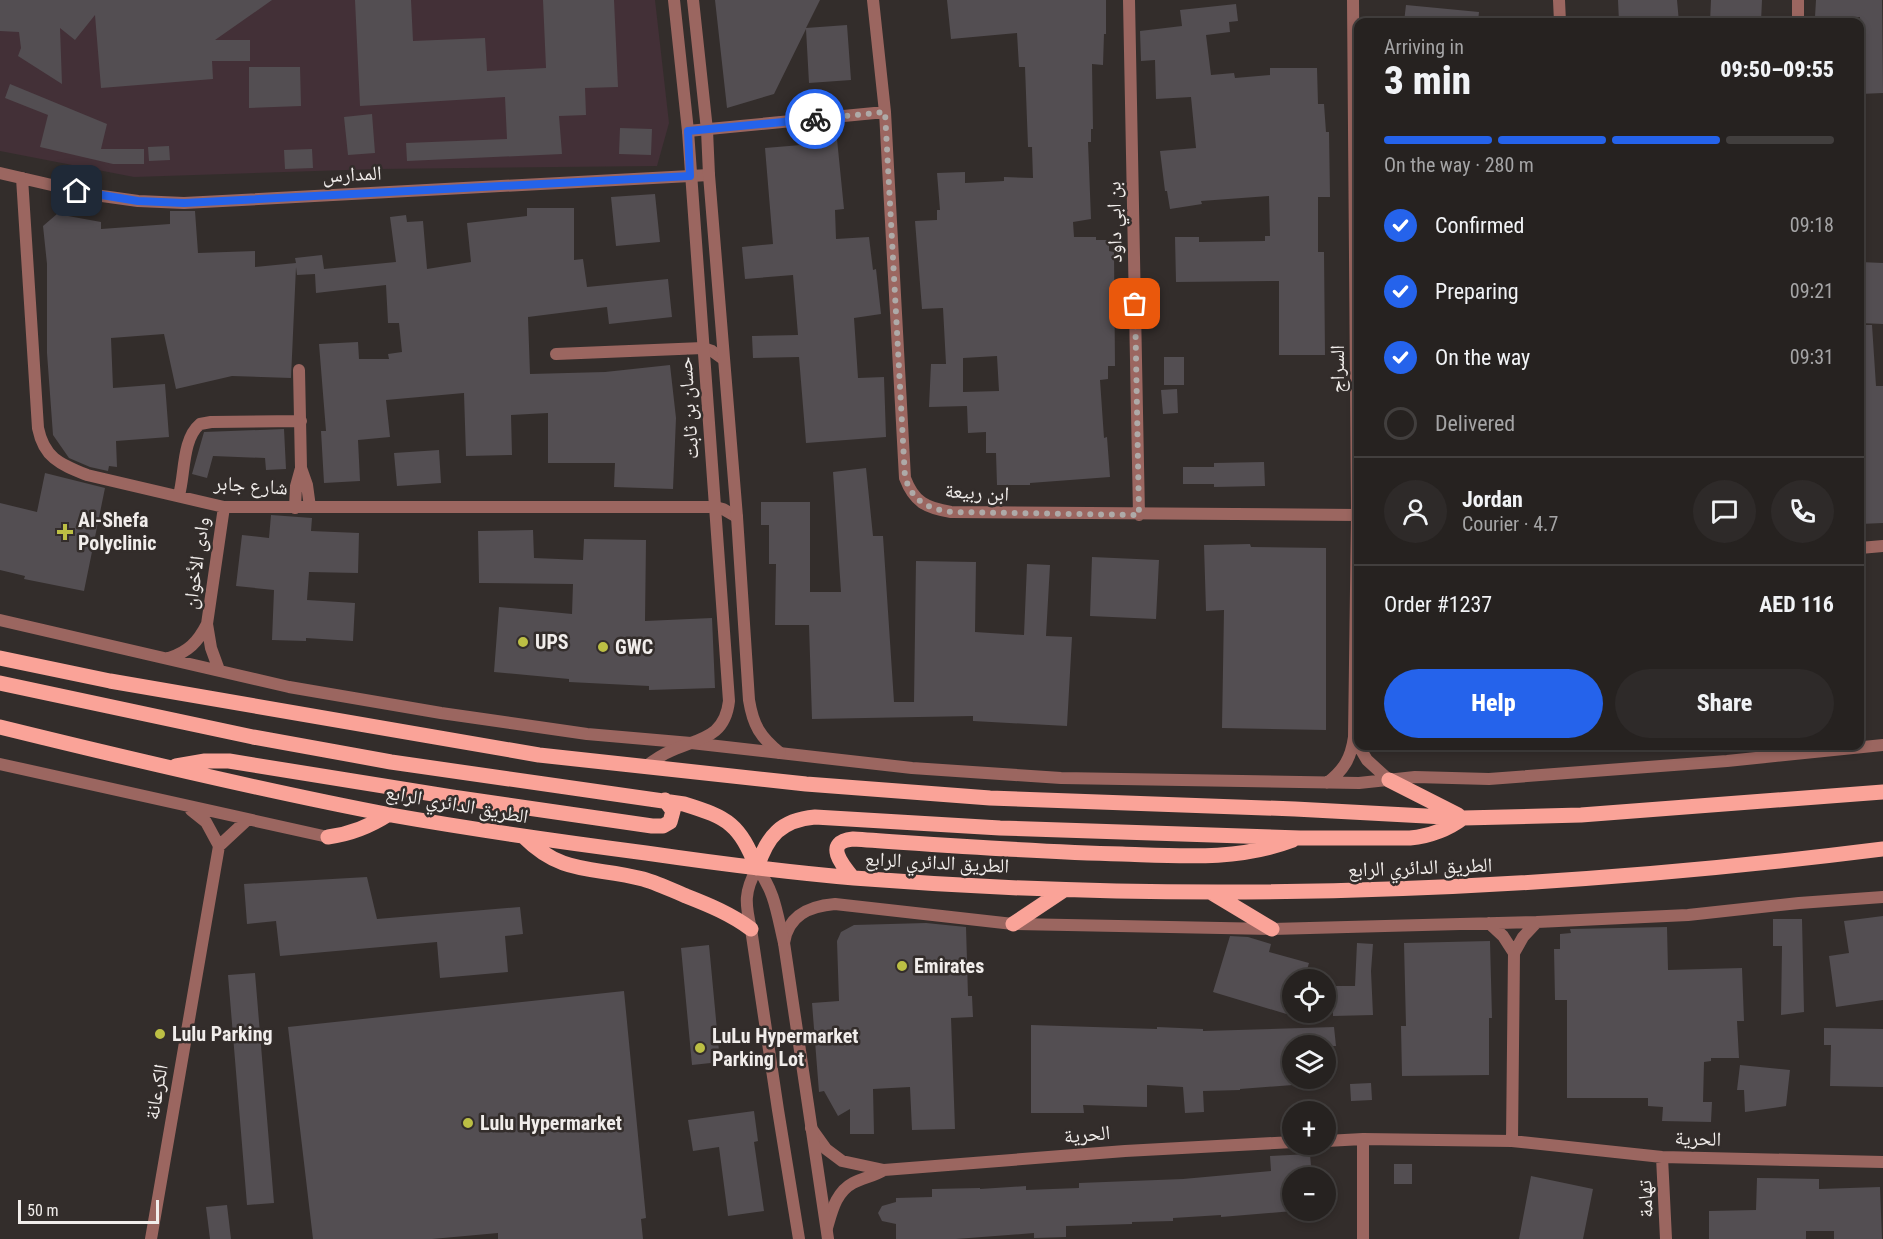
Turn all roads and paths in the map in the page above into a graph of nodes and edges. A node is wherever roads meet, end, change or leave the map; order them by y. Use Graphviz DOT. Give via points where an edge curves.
graph roads {
  1 [pos="674,0"];
  2 [pos="693,0"];
  3 [pos="873,0"];
  4 [pos="1129,0"];
  5 [pos="1353,0"];
  6 [pos="1559,0"];
  7 [pos="1798,0"];
  8 [pos="1560,18"];
  9 [pos="1798,18"];
  10 [pos="885,112"];
  11 [pos="1354,129"];
  12 [pos="707,130"];
  13 [pos="688,131"];
  14 [pos="0,173"];
  15 [pos="709,175"];
  16 [pos="690,176"];
  17 [pos="22,178"];
  18 [pos="702,348"];
  19 [pos="556,354"];
  20 [pos="723,359"];
  21 [pos="299,370"];
  22 [pos="301,421"];
  23 [pos="302,468"];
  24 [pos="175,494"];
  25 [pos="224,507"];
  26 [pos="310,507"];
  27 [pos="715,507"];
  28 [pos="295,508"];
  29 [pos="1139,515"];
  30 [pos="1354,515"];
  31 [pos="736,517"];
  32 [pos="1883,546"];
  33 [pos="1864,548"];
  34 [pos="0,620"];
  35 [pos="207,624"];
  36 [pos="5,658"];
  37 [pos="167,658"];
  38 [pos="219,670"];
  39 [pos="0,683"];
  40 [pos="0,727"];
  41 [pos="1354,737"];
  42 [pos="691,743"];
  43 [pos="1883,745"];
  44 [pos="1864,747"];
  45 [pos="1361,750"];
  46 [pos="1834,750"];
  47 [pos="780,753"];
  48 [pos="0,764"];
  49 [pos="645,767"];
  50 [pos="168,768"];
  51 [pos="1389,780"];
  52 [pos="1327,783"];
  53 [pos="1883,792"];
  54 [pos="665,800"];
  55 [pos="185,806"];
  56 [pos="389,814"];
  57 [pos="1463,818"];
  58 [pos="247,820"];
  59 [pos="328,837"];
  60 [pos="524,837"];
  61 [pos="1300,838"];
  62 [pos="219,846"];
  63 [pos="1883,849"];
  64 [pos="757,868"];
  65 [pos="853,878"];
  66 [pos="1064,890"];
  67 [pos="1212,893"];
  68 [pos="1883,897"];
  69 [pos="1537,922"];
  70 [pos="1489,923"];
  71 [pos="1013,924"];
  72 [pos="752,929"];
  73 [pos="1272,929"];
  74 [pos="784,943"];
  75 [pos="1514,953"];
  76 [pos="810,1127"];
  77 [pos="1363,1139"];
  78 [pos="1336,1140"];
  79 [pos="1512,1141"];
  80 [pos="1282,1144"];
  81 [pos="1662,1156"];
  82 [pos="1883,1162"];
  83 [pos="884,1170"];
  84 [pos="827,1233"];
  85 [pos="151,1239"];
  86 [pos="799,1239"];
  87 [pos="1363,1239"];
  88 [pos="1666,1239"];
  1 -- 13 [label="street, حسان بن ثابت"];
  2 -- 12 [label="street, حسان بن ثابت"];
  3 -- 10 [label="street, ابن ربيعة"];
  4 -- 29 [label="street, بن ابي داود"];
  5 -- 11 [label="street, السراج"];
  6 -- 8 [label="street"];
  7 -- 9 [label="street"];
  10 -- 12 [label="street"];
  10 -- 29 [label="street, ابن ربيعة" via="905,478 910,491 934,509 951,512"];
  12 -- 13 [label="street"];
  12 -- 15 [label="street, حسان بن ثابت"];
  13 -- 16 [label="street, حسان بن ثابت"];
  14 -- 17 [label="street, المدارس"];
  15 -- 16 [label="street, المدارس"];
  15 -- 20 [label="street, حسان بن ثابت"];
  16 -- 17 [label="street, المدارس" via="184,203 95,195"];
  16 -- 18 [label="street, حسان بن ثابت"];
  17 -- 24 [label="street, شارع جابر" via="40,440 49,455 87,475"];
  18 -- 19 [label="street"];
  18 -- 20 [label="street"];
  18 -- 27 [label="street, حسان بن ثابت"];
  20 -- 31 [label="street, حسان بن ثابت"];
  21 -- 22 [label="street"];
  22 -- 23 [label="street"];
  22 -- 24 [label="street" via="200,424 192,432"];
  23 -- 26 [label="street"];
  23 -- 28 [label="street"];
  24 -- 25 [label="street, شارع جابر"];
  25 -- 28 [label="street, شارع جابر"];
  25 -- 35 [label="street, وادى الأخوان"];
  26 -- 27 [label="street, شارع جابر"];
  26 -- 28 [label="street, شارع جابر"];
  27 -- 31 [label="street, شارع جابر"];
  27 -- 42 [label="street, حسان بن ثابت" via="728,712 717,730"];
  29 -- 30 [label="street, ابن ربيعة"];
  31 -- 47 [label="street, حسان بن ثابت" via="751,714 765,740"];
  32 -- 33 [label="street"];
  34 -- 37 [label="street"];
  35 -- 37 [label="street, وادى الأخوان" via="192,647"];
  35 -- 38 [label="street, وادى الأخوان"];
  36 -- 49 [label="main road" via="121,683 539,755"];
  37 -- 38 [label="street"];
  38 -- 42 [label="street" via="289,687 441,713 587,734"];
  39 -- 54 [label="main road" via="391,762"];
  40 -- 50 [label="main road, الطريق الدائري الرابع"];
  41 -- 52 [label="street, السراج" via="1347,764"];
  42 -- 47 [label="street"];
  42 -- 49 [label="street, حسان بن ثابت"];
  43 -- 44 [label="street"];
  45 -- 51 [label="street"];
  46 -- 51 [label="street" via="1489,779"];
  47 -- 52 [label="street" via="912,768 1061,778"];
  48 -- 55 [label="street"];
  49 -- 57 [label="main road" via="990,798"];
  50 -- 54 [label="main road" via="229,761 652,826 670,822 673,811"];
  50 -- 56 [label="main road, الطريق الدائري الرابع"];
  51 -- 52 [label="street"];
  51 -- 57 [label="main road"];
  53 -- 57 [label="main road" via="1581,815"];
  54 -- 64 [label="main road" via="702,809 738,830"];
  55 -- 58 [label="street"];
  55 -- 62 [label="street" via="206,822"];
  56 -- 59 [label="main road" via="354,833"];
  56 -- 60 [label="main road, الطريق الدائري الرابع"];
  57 -- 61 [label="main road" via="1422,837"];
  58 -- 59 [label="street"];
  58 -- 62 [label="street"];
  60 -- 64 [label="main road, الطريق الدائري الرابع"];
  60 -- 72 [label="main road" via="549,858 565,865 653,882 728,913"];
  61 -- 64 [label="main road" via="815,817 792,820 780,829 769,839"];
  61 -- 65 [label="main road" via="1259,851 1225,856 1045,852 846,839 840,843 837,857"];
  62 -- 85 [label="street, الكرعانة"];
  63 -- 67 [label="main road, الطريق الدائري الرابع" via="1611,878 1379,891"];
  64 -- 65 [label="main road, الطريق الدائري الرابع"];
  64 -- 72 [label="street" via="746,894"];
  64 -- 74 [label="street" via="770,886"];
  65 -- 66 [label="main road, الطريق الدائري الرابع"];
  66 -- 67 [label="main road, الطريق الدائري الرابع"];
  66 -- 71 [label="main road"];
  67 -- 73 [label="main road"];
  68 -- 69 [label="street" via="1688,915"];
  69 -- 70 [label="street"];
  69 -- 75 [label="street"];
  70 -- 73 [label="street"];
  70 -- 75 [label="street"];
  71 -- 73 [label="street"];
  71 -- 74 [label="street" via="835,904 805,911 792,921"];
  72 -- 86 [label="street"];
  74 -- 76 [label="street"];
  75 -- 79 [label="street"];
  76 -- 83 [label="street, الحرية" via="826,1149 842,1161"];
  76 -- 84 [label="street"];
  77 -- 78 [label="street, الحرية"];
  77 -- 79 [label="street, الحرية"];
  77 -- 87 [label="street"];
  79 -- 81 [label="street, الحرية"];
  80 -- 83 [label="street, الحرية"];
  81 -- 82 [label="street, الحرية"];
  81 -- 88 [label="street, تهامة"];
  83 -- 84 [label="street, الحرية" via="854,1182 841,1193"];
}
